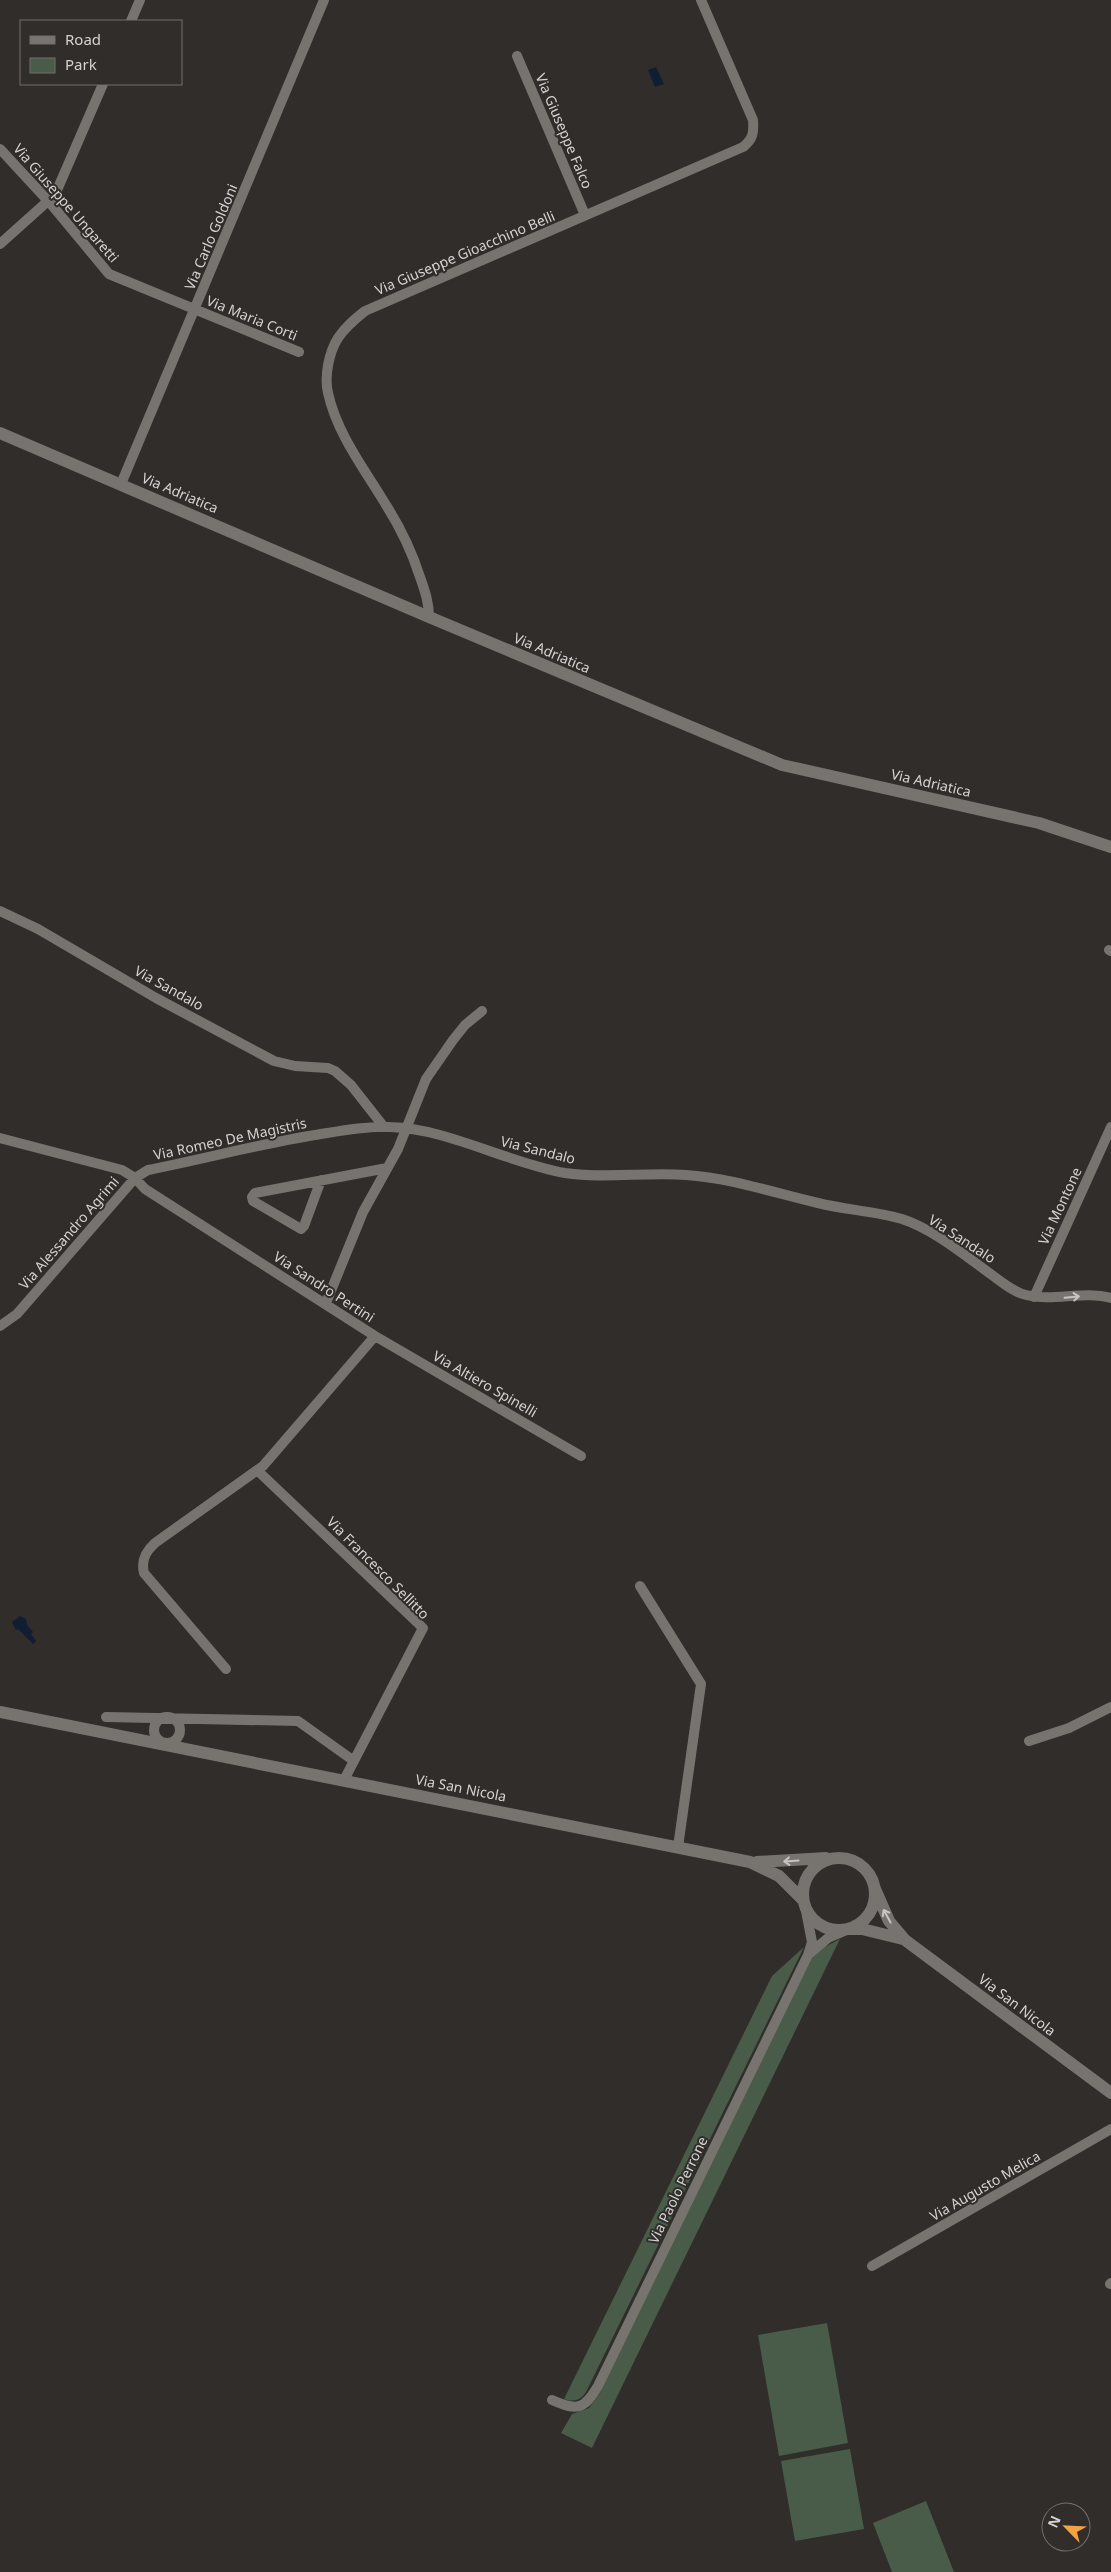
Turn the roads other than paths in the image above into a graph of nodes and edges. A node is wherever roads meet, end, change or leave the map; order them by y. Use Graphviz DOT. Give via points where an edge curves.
graph roads {
  1 [pos="140,0"];
  2 [pos="324,0"];
  3 [pos="701,0"];
  4 [pos="131,20"];
  5 [pos="517,56"];
  6 [pos="104,85"];
  7 [pos="0,149"];
  8 [pos="49,202"];
  9 [pos="585,215"];
  10 [pos="0,244"];
  11 [pos="195,310"];
  12 [pos="299,352"];
  13 [pos="0,433"];
  14 [pos="0,439"];
  15 [pos="17,440"];
  16 [pos="121,484"];
  17 [pos="429,617"];
  18 [pos="1111,847"];
  19 [pos="0,911"];
  20 [pos="482,1011"];
  21 [pos="384,1127"];
  22 [pos="1111,1127"];
  23 [pos="407,1128"];
  24 [pos="0,1138"];
  25 [pos="387,1168"];
  26 [pos="135,1178"];
  27 [pos="322,1180"];
  28 [pos="1034,1296"];
  29 [pos="1111,1298"];
  30 [pos="326,1303"];
  31 [pos="0,1326"];
  32 [pos="375,1336"];
  33 [pos="581,1456"];
  34 [pos="258,1470"];
  35 [pos="640,1586"];
  36 [pos="226,1669"];
  37 [pos="1111,1707"];
  38 [pos="0,1712"];
  39 [pos="106,1717"];
  40 [pos="167,1717"];
  41 [pos="1029,1741"];
  42 [pos="165,1743"];
  43 [pos="354,1761"];
  44 [pos="344,1780"];
  45 [pos="678,1847"];
  46 [pos="831,1858"];
  47 [pos="750,1862"];
  48 [pos="875,1889"];
  49 [pos="804,1905"];
  50 [pos="849,1929"];
  51 [pos="905,1940"];
  52 [pos="808,1955"];
  53 [pos="1111,2093"];
  54 [pos="1111,2129"];
  55 [pos="872,2266"];
  56 [pos="552,2400"];
  1 -- 4 [label="street"];
  2 -- 11 [label="street, Via Carlo Goldoni"];
  3 -- 9 [label="street, Via Giuseppe Gioacchino Belli" via="753,120 754,132 750,141"];
  5 -- 9 [label="street, Via Giuseppe Falco"];
  6 -- 8 [label="street"];
  7 -- 8 [label="street, Via Giuseppe Ungaretti"];
  8 -- 10 [label="street"];
  8 -- 11 [label="street, Via Giuseppe Ungaretti" via="109,274"];
  9 -- 17 [label="street, Via Giuseppe Gioacchino Belli" via="365,311 337,339 330,358 328,392 356,457 400,530 429,605"];
  11 -- 12 [label="street, Via Maria Corti"];
  11 -- 16 [label="street, Via Carlo Goldoni"];
  13 -- 15 [label="street, Via Adriatica"];
  14 -- 15 [label="street"];
  15 -- 16 [label="street, Via Adriatica"];
  16 -- 17 [label="street, Via Adriatica"];
  17 -- 18 [label="street, Via Adriatica" via="782,765 1039,822"];
  19 -- 21 [label="street, Via Sandalo" via="269,1058 295,1066 335,1071 351,1085"];
  20 -- 23 [label="street" via="465,1025 434,1066"];
  21 -- 23 [label="street, Via Sandalo"];
  21 -- 26 [label="street, Via Romeo De Magistris" via="344,1130 274,1143 148,1170"];
  22 -- 28 [label="street, Via Montone"];
  23 -- 25 [label="street"];
  23 -- 28 [label="street, Via Sandalo" via="566,1173 716,1178 847,1210 876,1212 919,1226 1008,1286"];
  24 -- 26 [label="street" via="122,1170"];
  25 -- 27 [label="street"];
  25 -- 30 [label="street" via="363,1212"];
  26 -- 30 [label="street, Via Sandro Pertini" via="145,1189"];
  26 -- 31 [label="street, Via Alessandro Agrimi" via="17,1314"];
  27 -- 27 [label="street" via="255,1194 253,1201 301,1229"];
  28 -- 29 [label="street, Via Sandalo, one-way"];
  30 -- 32 [label="street, Via Sandro Pertini"];
  32 -- 33 [label="street, Via Altiero Spinelli"];
  32 -- 34 [label="street, Via Sandro Pertini"];
  34 -- 36 [label="street, Via Sandro Pertini" via="155,1543 144,1559 147,1578"];
  34 -- 43 [label="street, Via Francesco Sellitto" via="423,1628"];
  35 -- 45 [label="street" via="700,1684"];
  37 -- 41 [label="street" via="1069,1728"];
  38 -- 42 [label="street, Via San Nicola"];
  39 -- 40 [label="street"];
  40 -- 42 [label="street" via="155,1726 158,1740"];
  40 -- 42 [label="street" via="180,1727 174,1742"];
  40 -- 43 [label="street" via="298,1721"];
  42 -- 44 [label="street, Via San Nicola"];
  43 -- 44 [label="street, Via Francesco Sellitto"];
  44 -- 45 [label="street, Via San Nicola"];
  45 -- 47 [label="street, Via San Nicola"];
  46 -- 47 [label="street, Via San Nicola, one-way"];
  46 -- 48 [label="street, Via San Nicola" via="851,1859 861,1864 868,1871"];
  46 -- 49 [label="street" via="809,1872 804,1882"];
  47 -- 49 [label="street, Via San Nicola" via="779,1876"];
  48 -- 50 [label="street" via="869,1914 860,1924"];
  51 -- 48 [label="street, Via San Nicola, one-way" via="889,1921"];
  49 -- 50 [label="street, Via San Nicola" via="816,1922 827,1929"];
  49 -- 52 [label="street, Via Paolo Perrone" via="812,1942"];
  50 -- 51 [label="street, Via San Nicola" via="862,1928"];
  50 -- 52 [label="street, Via Paolo Perrone" via="828,1938"];
  51 -- 53 [label="street, Via San Nicola"];
  52 -- 56 [label="street, Via Paolo Perrone" via="598,2386 582,2406 574,2408"];
  54 -- 55 [label="street, Via Augusto Melica"];
}
